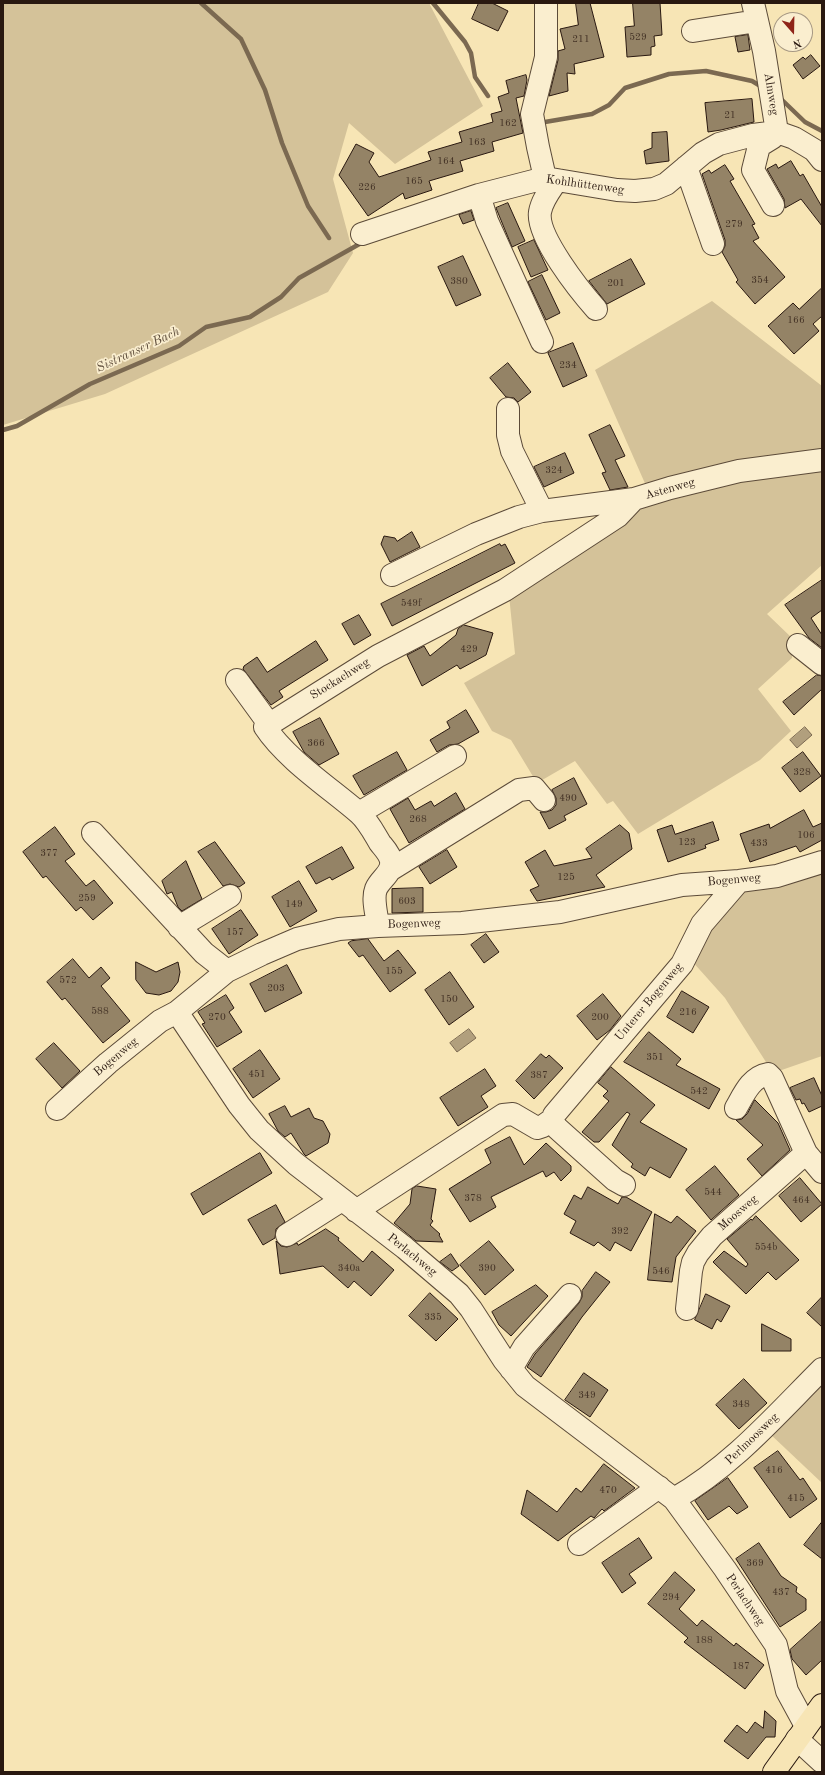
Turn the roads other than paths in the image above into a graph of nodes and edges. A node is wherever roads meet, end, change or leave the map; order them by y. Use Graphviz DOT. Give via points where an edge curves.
graph roads {
  1 [pos="546,3"];
  2 [pos="755,12"];
  3 [pos="694,30"];
  4 [pos="775,122"];
  5 [pos="819,153"];
  6 [pos="686,167"];
  7 [pos="551,179"];
  8 [pos="479,195"];
  9 [pos="773,205"];
  10 [pos="362,234"];
  11 [pos="713,244"];
  12 [pos="596,309"];
  13 [pos="542,342"];
  14 [pos="508,409"];
  15 [pos="822,460"];
  16 [pos="634,499"];
  17 [pos="542,511"];
  18 [pos="392,575"];
  19 [pos="798,645"];
  20 [pos="822,664"];
  21 [pos="237,680"];
  22 [pos="269,724"];
  23 [pos="455,756"];
  24 [pos="544,800"];
  25 [pos="359,813"];
  26 [pos="93,833"];
  27 [pos="822,862"];
  28 [pos="390,870"];
  29 [pos="739,881"];
  30 [pos="230,896"];
  31 [pos="378,926"];
  32 [pos="179,927"];
  33 [pos="227,971"];
  34 [pos="178,1012"];
  35 [pos="736,1108"];
  36 [pos="57,1109"];
  37 [pos="553,1119"];
  38 [pos="806,1153"];
  39 [pos="822,1172"];
  40 [pos="624,1185"];
  41 [pos="349,1205"];
  42 [pos="287,1235"];
  43 [pos="570,1295"];
  44 [pos="687,1309"];
  45 [pos="510,1369"];
  46 [pos="822,1369"];
  47 [pos="666,1493"];
  48 [pos="579,1544"];
  49 [pos="822,1705"];
  50 [pos="802,1733"];
  51 [pos="822,1762"];
  52 [pos="774,1772"];
  1 -- 7 [label="street" via="546,57 532,114 538,147"];
  2 -- 3 [label="street"];
  2 -- 4 [label="street, Almweg"];
  4 -- 5 [label="street, Almweg" via="794,138"];
  4 -- 6 [label="street, Kohlhüttenweg" via="753,135 719,144"];
  4 -- 9 [label="street" via="772,138 759,146 753,170"];
  6 -- 7 [label="street, Kohlhüttenweg" via="660,187 644,191 617,190"];
  6 -- 11 [label="street"];
  7 -- 8 [label="street, Kohlhüttenweg"];
  7 -- 12 [label="street" via="540,212 542,228 573,283"];
  8 -- 10 [label="street, Kohlhüttenweg"];
  8 -- 13 [label="street" via="487,221"];
  14 -- 17 [label="street" via="508,435 512,451"];
  15 -- 16 [label="street, Astenweg" via="739,471"];
  16 -- 17 [label="street, Astenweg"];
  16 -- 22 [label="street, Stockachweg" via="618,516 505,590 378,656"];
  17 -- 18 [label="street, Astenweg" via="476,534"];
  19 -- 20 [label="street"];
  21 -- 22 [label="street"];
  22 -- 25 [label="street" via="265,727 274,740"];
  23 -- 25 [label="street"];
  24 -- 28 [label="street" via="534,788 519,790"];
  25 -- 28 [label="street" via="388,854"];
  26 -- 32 [label="street"];
  27 -- 29 [label="street, Bogenweg" via="788,873"];
  28 -- 31 [label="street" via="376,889"];
  29 -- 31 [label="street, Bogenweg" via="682,885 573,909 532,915 462,923"];
  29 -- 37 [label="street, Unterer Bogenweg" via="702,924 682,964"];
  30 -- 32 [label="street"];
  31 -- 33 [label="street, Bogenweg" via="339,929 297,939"];
  32 -- 33 [label="street" via="204,953"];
  33 -- 34 [label="street, Bogenweg"];
  34 -- 36 [label="street, Bogenweg" via="160,1021"];
  34 -- 41 [label="street, Perlachweg" via="239,1105 259,1130 296,1164"];
  35 -- 38 [label="street" via="748,1087 762,1075 768,1074"];
  37 -- 40 [label="street" via="558,1128 615,1180"];
  37 -- 41 [label="street, Unterer Bogenweg" via="537,1128 513,1114 503,1115"];
  38 -- 39 [label="street"];
  38 -- 44 [label="street, Moosweg" via="712,1236 698,1253 691,1271"];
  41 -- 42 [label="street"];
  41 -- 45 [label="street, Perlachweg" via="459,1294"];
  43 -- 45 [label="street" via="524,1347"];
  45 -- 47 [label="street, Perlachweg" via="536,1395"];
  46 -- 47 [label="street, Perlmoosweg" via="740,1452 705,1480"];
  47 -- 48 [label="street"];
  47 -- 50 [label="street, Perlachweg" via="725,1569 776,1645 787,1691"];
  49 -- 50 [label="main road"];
  50 -- 51 [label="street, Perlachweg"];
  50 -- 52 [label="main road"];
}
